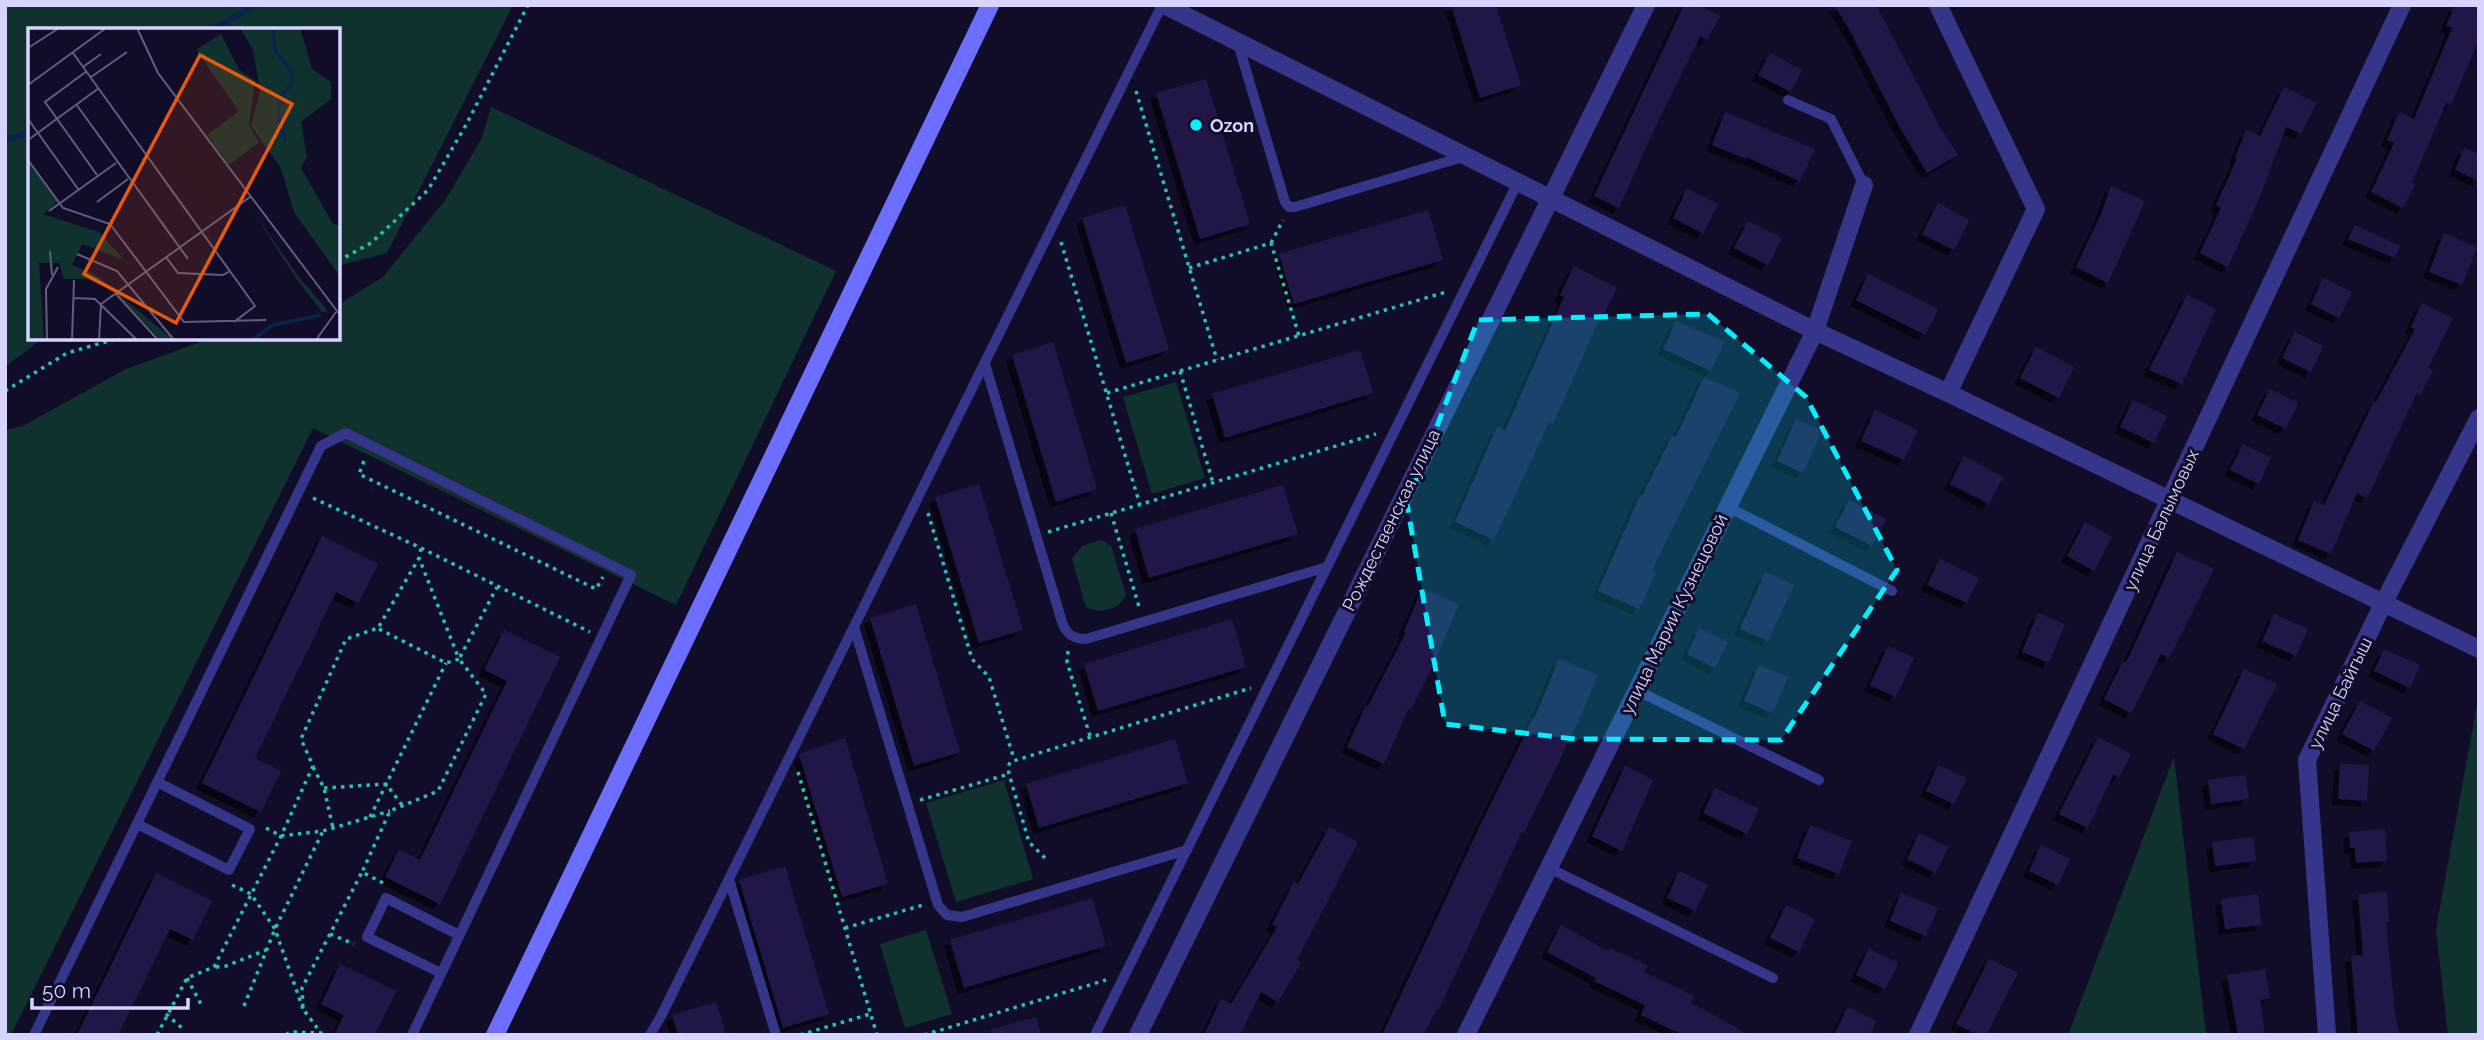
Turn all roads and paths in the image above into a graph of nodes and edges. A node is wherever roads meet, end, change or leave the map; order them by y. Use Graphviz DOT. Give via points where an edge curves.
graph roads {
  1 [pos="528,5"];
  2 [pos="990,5"];
  3 [pos="1163,5"];
  4 [pos="1646,5"];
  5 [pos="1938,5"];
  6 [pos="2402,5"];
  7 [pos="1238,42"];
  8 [pos="1130,71"];
  9 [pos="1788,100"];
  10 [pos="1466,156"];
  11 [pos="1518,182"];
  12 [pos="1864,185"];
  13 [pos="1550,197"];
  14 [pos="1289,207"];
  15 [pos="1055,221"];
  16 [pos="1271,243"];
  17 [pos="340,260"];
  18 [pos="1189,268"];
  19 [pos="1467,286"];
  20 [pos="1815,331"];
  21 [pos="1299,336"];
  22 [pos="112,340"];
  23 [pos="1217,360"];
  24 [pos="985,364"];
  25 [pos="1180,371"];
  26 [pos="5,391"];
  27 [pos="1107,393"];
  28 [pos="1948,393"];
  29 [pos="2479,418"];
  30 [pos="1396,428"];
  31 [pos="355,456"];
  32 [pos="1213,483"];
  33 [pos="921,491"];
  34 [pos="299,492"];
  35 [pos="2171,501"];
  36 [pos="1140,505"];
  37 [pos="1728,507"];
  38 [pos="1111,513"];
  39 [pos="1036,536"];
  40 [pos="421,548"];
  41 [pos="419,558"];
  42 [pos="1327,567"];
  43 [pos="613,583"];
  44 [pos="497,587"];
  45 [pos="1892,592"];
  46 [pos="2384,602"];
  47 [pos="1143,622"];
  48 [pos="598,624"];
  49 [pos="854,627"];
  50 [pos="378,628"];
  51 [pos="1073,636"];
  52 [pos="2479,649"];
  53 [pos="460,659"];
  54 [pos="446,663"];
  55 [pos="1270,683"];
  56 [pos="1636,690"];
  57 [pos="1090,736"];
  58 [pos="792,752"];
  59 [pos="1014,759"];
  60 [pos="313,766"];
  61 [pos="1009,774"];
  62 [pos="1819,780"];
  63 [pos="157,782"];
  64 [pos="386,784"];
  65 [pos="324,788"];
  66 [pos="907,804"];
  67 [pos="402,806"];
  68 [pos="390,811"];
  69 [pos="370,817"];
  70 [pos="137,824"];
  71 [pos="259,824"];
  72 [pos="333,828"];
  73 [pos="323,831"];
  74 [pos="281,836"];
  75 [pos="1187,850"];
  76 [pos="1045,858"];
  77 [pos="1549,867"];
  78 [pos="362,872"];
  79 [pos="729,879"];
  80 [pos="229,883"];
  81 [pos="386,884"];
  82 [pos="251,894"];
  83 [pos="936,901"];
  84 [pos="845,928"];
  85 [pos="275,929"];
  86 [pos="330,934"];
  87 [pos="459,935"];
  88 [pos="267,950"];
  89 [pos="365,950"];
  90 [pos="215,967"];
  91 [pos="441,973"];
  92 [pos="1125,975"];
  93 [pos="187,978"];
  94 [pos="1773,978"];
  95 [pos="244,1006"];
  96 [pos="203,1009"];
  97 [pos="303,1009"];
  98 [pos="166,1014"];
  99 [pos="870,1014"];
  100 [pos="182,1028"];
  101 [pos="320,1034"];
  102 [pos="34,1035"];
  103 [pos="157,1035"];
  104 [pos="286,1035"];
  105 [pos="412,1035"];
  106 [pos="495,1035"];
  107 [pos="650,1035"];
  108 [pos="776,1035"];
  109 [pos="800,1035"];
  110 [pos="877,1035"];
  111 [pos="924,1035"];
  112 [pos="1095,1035"];
  113 [pos="1138,1035"];
  114 [pos="1466,1035"];
  115 [pos="1918,1035"];
  116 [pos="2327,1035"];
  1 -- 17 [label="path" via="428,190 370,243"];
  2 -- 106 [label="street"];
  3 -- 7 [label="street"];
  3 -- 8 [label="lane"];
  4 -- 13 [label="street, Рождественская улица"];
  5 -- 28 [label="street" via="2036,209"];
  6 -- 35 [label="street, улица Балымовых"];
  7 -- 10 [label="street"];
  7 -- 14 [label="lane"];
  8 -- 15 [label="lane"];
  8 -- 18 [label="path"];
  9 -- 12 [label="lane" via="1831,119"];
  10 -- 11 [label="street"];
  10 -- 14 [label="lane"];
  11 -- 13 [label="street"];
  11 -- 19 [label="lane"];
  12 -- 20 [label="street, улица Марии Кузнецовой"];
  13 -- 20 [label="street"];
  13 -- 113 [label="street, Рождественская улица"];
  14 -- 16 [label="path"];
  15 -- 24 [label="lane"];
  15 -- 27 [label="path"];
  16 -- 18 [label="path"];
  16 -- 21 [label="path"];
  18 -- 23 [label="path"];
  19 -- 21 [label="path"];
  19 -- 30 [label="lane"];
  20 -- 28 [label="street"];
  20 -- 37 [label="street, улица Марии Кузнецовой"];
  21 -- 23 [label="path"];
  22 -- 26 [label="path" via="67,353"];
  23 -- 25 [label="path"];
  24 -- 33 [label="lane"];
  24 -- 39 [label="lane"];
  25 -- 27 [label="path"];
  25 -- 32 [label="path"];
  27 -- 36 [label="path"];
  28 -- 35 [label="street"];
  29 -- 46 [label="street, улица Байгыш"];
  30 -- 32 [label="path"];
  30 -- 42 [label="lane"];
  31 -- 43 [label="path" via="365,461 359,474 596,589 604,576"];
  32 -- 36 [label="path"];
  33 -- 49 [label="lane"];
  33 -- 59 [label="path" via="972,659 990,680"];
  34 -- 40 [label="path"];
  34 -- 63 [label="lane"];
  34 -- 87 [label="lane" via="321,446 345,433 631,575"];
  35 -- 46 [label="street"];
  35 -- 115 [label="street, улица Балымовых"];
  36 -- 38 [label="path"];
  37 -- 45 [label="lane"];
  37 -- 56 [label="street, улица Марии Кузнецовой"];
  38 -- 39 [label="path"];
  38 -- 47 [label="path"];
  39 -- 51 [label="lane" via="1062,622"];
  40 -- 41 [label="path"];
  40 -- 44 [label="path"];
  41 -- 50 [label="path"];
  41 -- 53 [label="path"];
  42 -- 47 [label="lane"];
  42 -- 55 [label="lane"];
  44 -- 48 [label="path" via="593,633"];
  44 -- 53 [label="path"];
  46 -- 52 [label="street"];
  46 -- 116 [label="street, улица Байгыш" via="2307,761"];
  47 -- 51 [label="lane" via="1086,639"];
  49 -- 58 [label="lane"];
  49 -- 66 [label="lane"];
  50 -- 54 [label="path"];
  50 -- 60 [label="path" via="346,639 301,739"];
  51 -- 57 [label="path" via="1068,662"];
  53 -- 54 [label="path"];
  53 -- 67 [label="path" via="486,694 438,791"];
  54 -- 64 [label="path"];
  55 -- 57 [label="path"];
  55 -- 75 [label="lane"];
  56 -- 62 [label="lane"];
  56 -- 77 [label="street, улица Марии Кузнецовой"];
  57 -- 59 [label="path"];
  58 -- 79 [label="lane"];
  58 -- 84 [label="path"];
  59 -- 61 [label="path"];
  60 -- 65 [label="path"];
  60 -- 74 [label="path"];
  61 -- 66 [label="path"];
  61 -- 76 [label="path" via="1029,842"];
  63 -- 70 [label="lane"];
  63 -- 70 [label="lane" via="250,829 229,870"];
  64 -- 65 [label="path"];
  64 -- 67 [label="path"];
  64 -- 69 [label="path"];
  65 -- 72 [label="path"];
  66 -- 83 [label="lane"];
  67 -- 68 [label="path"];
  68 -- 69 [label="path"];
  68 -- 78 [label="path"];
  69 -- 72 [label="path"];
  70 -- 102 [label="lane"];
  71 -- 74 [label="path"];
  72 -- 73 [label="path"];
  73 -- 74 [label="path"];
  73 -- 85 [label="path"];
  74 -- 82 [label="path"];
  75 -- 83 [label="lane" via="962,917 947,915"];
  75 -- 92 [label="lane"];
  77 -- 94 [label="lane"];
  77 -- 114 [label="street, улица Марии Кузнецовой"];
  78 -- 81 [label="path"];
  78 -- 86 [label="path"];
  79 -- 107 [label="lane"];
  79 -- 108 [label="lane"];
  80 -- 82 [label="path"];
  82 -- 85 [label="path"];
  82 -- 90 [label="path"];
  83 -- 84 [label="path"];
  84 -- 99 [label="path"];
  85 -- 88 [label="path"];
  85 -- 97 [label="path"];
  86 -- 89 [label="path"];
  86 -- 97 [label="path" via="302,988"];
  87 -- 91 [label="lane"];
  87 -- 91 [label="lane" via="386,898 367,937"];
  88 -- 90 [label="path"];
  88 -- 95 [label="path"];
  90 -- 93 [label="path"];
  91 -- 105 [label="lane"];
  92 -- 111 [label="path"];
  92 -- 112 [label="lane"];
  93 -- 96 [label="path"];
  93 -- 98 [label="path"];
  97 -- 101 [label="path"];
  98 -- 100 [label="path"];
  98 -- 103 [label="path"];
  99 -- 109 [label="path"];
  99 -- 110 [label="path"];
  101 -- 104 [label="path"];
}
